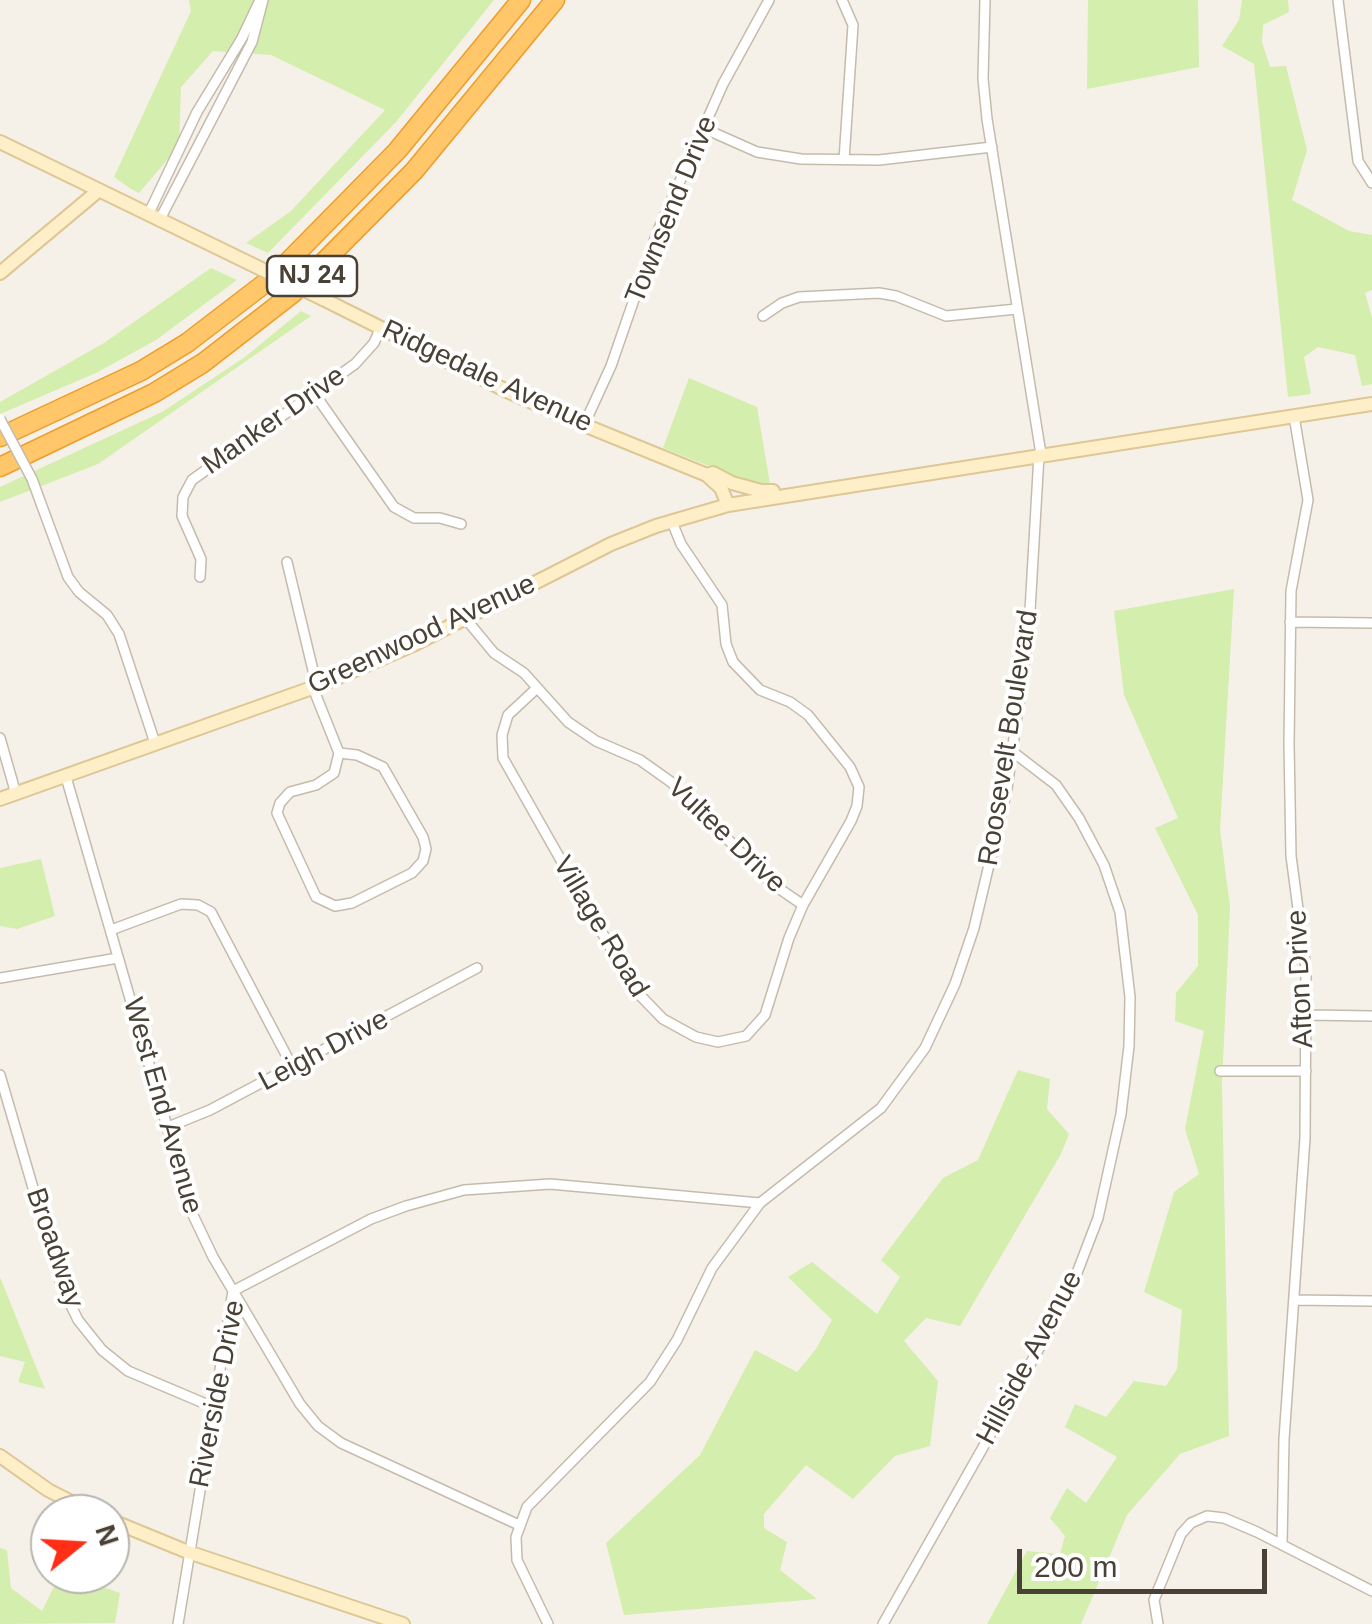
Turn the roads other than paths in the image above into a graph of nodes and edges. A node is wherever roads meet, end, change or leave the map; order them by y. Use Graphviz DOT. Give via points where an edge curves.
graph roads {
  1 [pos="262,0"];
  2 [pos="522,0"];
  3 [pos="555,0"];
  4 [pos="769,0"];
  5 [pos="842,0"];
  6 [pos="985,0"];
  7 [pos="1338,0"];
  8 [pos="704,128"];
  9 [pos="0,142"];
  10 [pos="992,147"];
  11 [pos="844,160"];
  12 [pos="1372,184"];
  13 [pos="98,191"];
  14 [pos="154,218"];
  15 [pos="0,272"];
  16 [pos="1017,309"];
  17 [pos="763,316"];
  18 [pos="381,327"];
  19 [pos="314,392"];
  20 [pos="1372,404"];
  21 [pos="1294,416"];
  22 [pos="0,419"];
  23 [pos="584,425"];
  24 [pos="0,438"];
  25 [pos="1040,455"];
  26 [pos="0,467"];
  27 [pos="707,475"];
  28 [pos="732,483"];
  29 [pos="785,495"];
  30 [pos="734,504"];
  31 [pos="672,522"];
  32 [pos="462,524"];
  33 [pos="287,562"];
  34 [pos="200,577"];
  35 [pos="465,618"];
  36 [pos="1290,622"];
  37 [pos="1372,623"];
  38 [pos="315,687"];
  39 [pos="537,688"];
  40 [pos="0,738"];
  41 [pos="155,742"];
  42 [pos="339,752"];
  43 [pos="1013,752"];
  44 [pos="66,777"];
  45 [pos="16,794"];
  46 [pos="0,799"];
  47 [pos="803,905"];
  48 [pos="110,930"];
  49 [pos="118,958"];
  50 [pos="477,968"];
  51 [pos="0,978"];
  52 [pos="1306,1015"];
  53 [pos="1372,1016"];
  54 [pos="293,1068"];
  55 [pos="1306,1071"];
  56 [pos="1220,1072"];
  57 [pos="0,1075"];
  58 [pos="168,1127"];
  59 [pos="760,1204"];
  60 [pos="233,1291"];
  61 [pos="1294,1300"];
  62 [pos="1372,1301"];
  63 [pos="213,1407"];
  64 [pos="0,1456"];
  65 [pos="56,1494"];
  66 [pos="519,1525"];
  67 [pos="130,1528"];
  68 [pos="1282,1545"];
  69 [pos="188,1552"];
  70 [pos="1372,1591"];
  71 [pos="178,1624"];
  72 [pos="403,1624"];
  73 [pos="548,1624"];
  74 [pos="883,1624"];
  75 [pos="1158,1624"];
  1 -- 14 [label="street" via="197,112"];
  1 -- 14 [label="street" via="252,42"];
  2 -- 24 [label="highway, NJ 24" via="397,151 273,277 140,372"];
  3 -- 26 [label="highway, NJ 24" via="414,171 292,294 154,393"];
  4 -- 8 [label="street, Townsend Drive"];
  5 -- 11 [label="street" via="853,25"];
  6 -- 10 [label="street" via="983,79"];
  7 -- 12 [label="street" via="1358,161"];
  8 -- 11 [label="street" via="778,157"];
  8 -- 23 [label="street, Townsend Drive"];
  9 -- 13 [label="main road, Ridgedale Avenue"];
  10 -- 11 [label="street"];
  10 -- 16 [label="street"];
  13 -- 14 [label="main road, Ridgedale Avenue"];
  13 -- 15 [label="main road"];
  14 -- 18 [label="main road, Ridgedale Avenue, bridge"];
  16 -- 17 [label="street" via="955,316 885,294 830,294 782,303"];
  16 -- 25 [label="street"];
  18 -- 19 [label="street, Manker Drive" via="355,364"];
  18 -- 23 [label="main road, Ridgedale Avenue"];
  19 -- 32 [label="street" via="394,507 414,518"];
  19 -- 34 [label="street, Manker Drive" via="198,473 187,488 182,516 201,559"];
  20 -- 21 [label="main road"];
  21 -- 25 [label="main road"];
  21 -- 36 [label="street, Afton Drive" via="1308,500"];
  22 -- 41 [label="street, bridge" via="32,479 68,577 119,634"];
  23 -- 27 [label="main road, Ridgedale Avenue"];
  25 -- 29 [label="main road"];
  25 -- 43 [label="street, Roosevelt Boulevard"];
  27 -- 28 [label="main road, Ridgedale Avenue"];
  27 -- 30 [label="main road"];
  28 -- 29 [label="main road, Ridgedale Avenue"];
  28 -- 30 [label="main road"];
  29 -- 30 [label="main road"];
  30 -- 31 [label="main road, Greenwood Avenue"];
  31 -- 35 [label="main road, Greenwood Avenue" via="611,544"];
  31 -- 47 [label="street, Village Road" via="722,605 733,662 760,690 808,715 856,778 857,806"];
  33 -- 38 [label="street"];
  35 -- 38 [label="main road, Greenwood Avenue"];
  35 -- 39 [label="street, Vultee Drive"];
  36 -- 37 [label="street"];
  36 -- 52 [label="street, Afton Drive" via="1289,824"];
  38 -- 41 [label="main road, Greenwood Avenue"];
  38 -- 42 [label="street"];
  39 -- 47 [label="street, Vultee Drive" via="581,732 672,782 772,884"];
  39 -- 47 [label="street, Village Road" via="508,716 503,758 651,1010 707,1040 746,1036 765,1015"];
  40 -- 45 [label="street"];
  41 -- 44 [label="main road, Greenwood Avenue"];
  42 -- 42 [label="street" via="334,773 290,792 277,813 316,897 335,906 412,872 426,848 384,767"];
  43 -- 59 [label="street, Roosevelt Boulevard" via="974,928 932,1035 881,1108"];
  43 -- 74 [label="street, Hillside Avenue" via="1041,771 1074,809 1120,912 1130,997 1122,1114 1098,1218 1066,1299"];
  44 -- 45 [label="main road, Greenwood Avenue"];
  44 -- 48 [label="street, West End Avenue"];
  45 -- 46 [label="main road, Greenwood Avenue"];
  48 -- 49 [label="street, West End Avenue"];
  48 -- 54 [label="street" via="181,904 211,912"];
  49 -- 51 [label="street"];
  49 -- 58 [label="street, West End Avenue"];
  50 -- 54 [label="street, Leigh Drive"];
  52 -- 53 [label="street"];
  52 -- 55 [label="street, Afton Drive"];
  54 -- 58 [label="street, Leigh Drive"];
  55 -- 56 [label="street"];
  55 -- 61 [label="street, Afton Drive"];
  57 -- 63 [label="street, Broadway" via="62,1287 78,1320 128,1371"];
  58 -- 60 [label="street, West End Avenue" via="192,1212"];
  59 -- 60 [label="street, Riverside Drive" via="550,1184 464,1190 371,1219"];
  59 -- 66 [label="street, Roosevelt Boulevard" via="712,1268 650,1382 534,1498"];
  60 -- 63 [label="street, Riverside Drive"];
  60 -- 66 [label="street, West End Avenue" via="318,1426"];
  61 -- 62 [label="street"];
  61 -- 68 [label="street, Afton Drive"];
  63 -- 69 [label="street, Riverside Drive"];
  64 -- 65 [label="main road"];
  66 -- 73 [label="street" via="520,1571"];
  67 -- 69 [label="main road"];
  68 -- 70 [label="street"];
  68 -- 75 [label="street" via="1224,1518 1191,1523 1156,1595"];
  69 -- 71 [label="street, Riverside Drive"];
  69 -- 72 [label="main road"];
}
